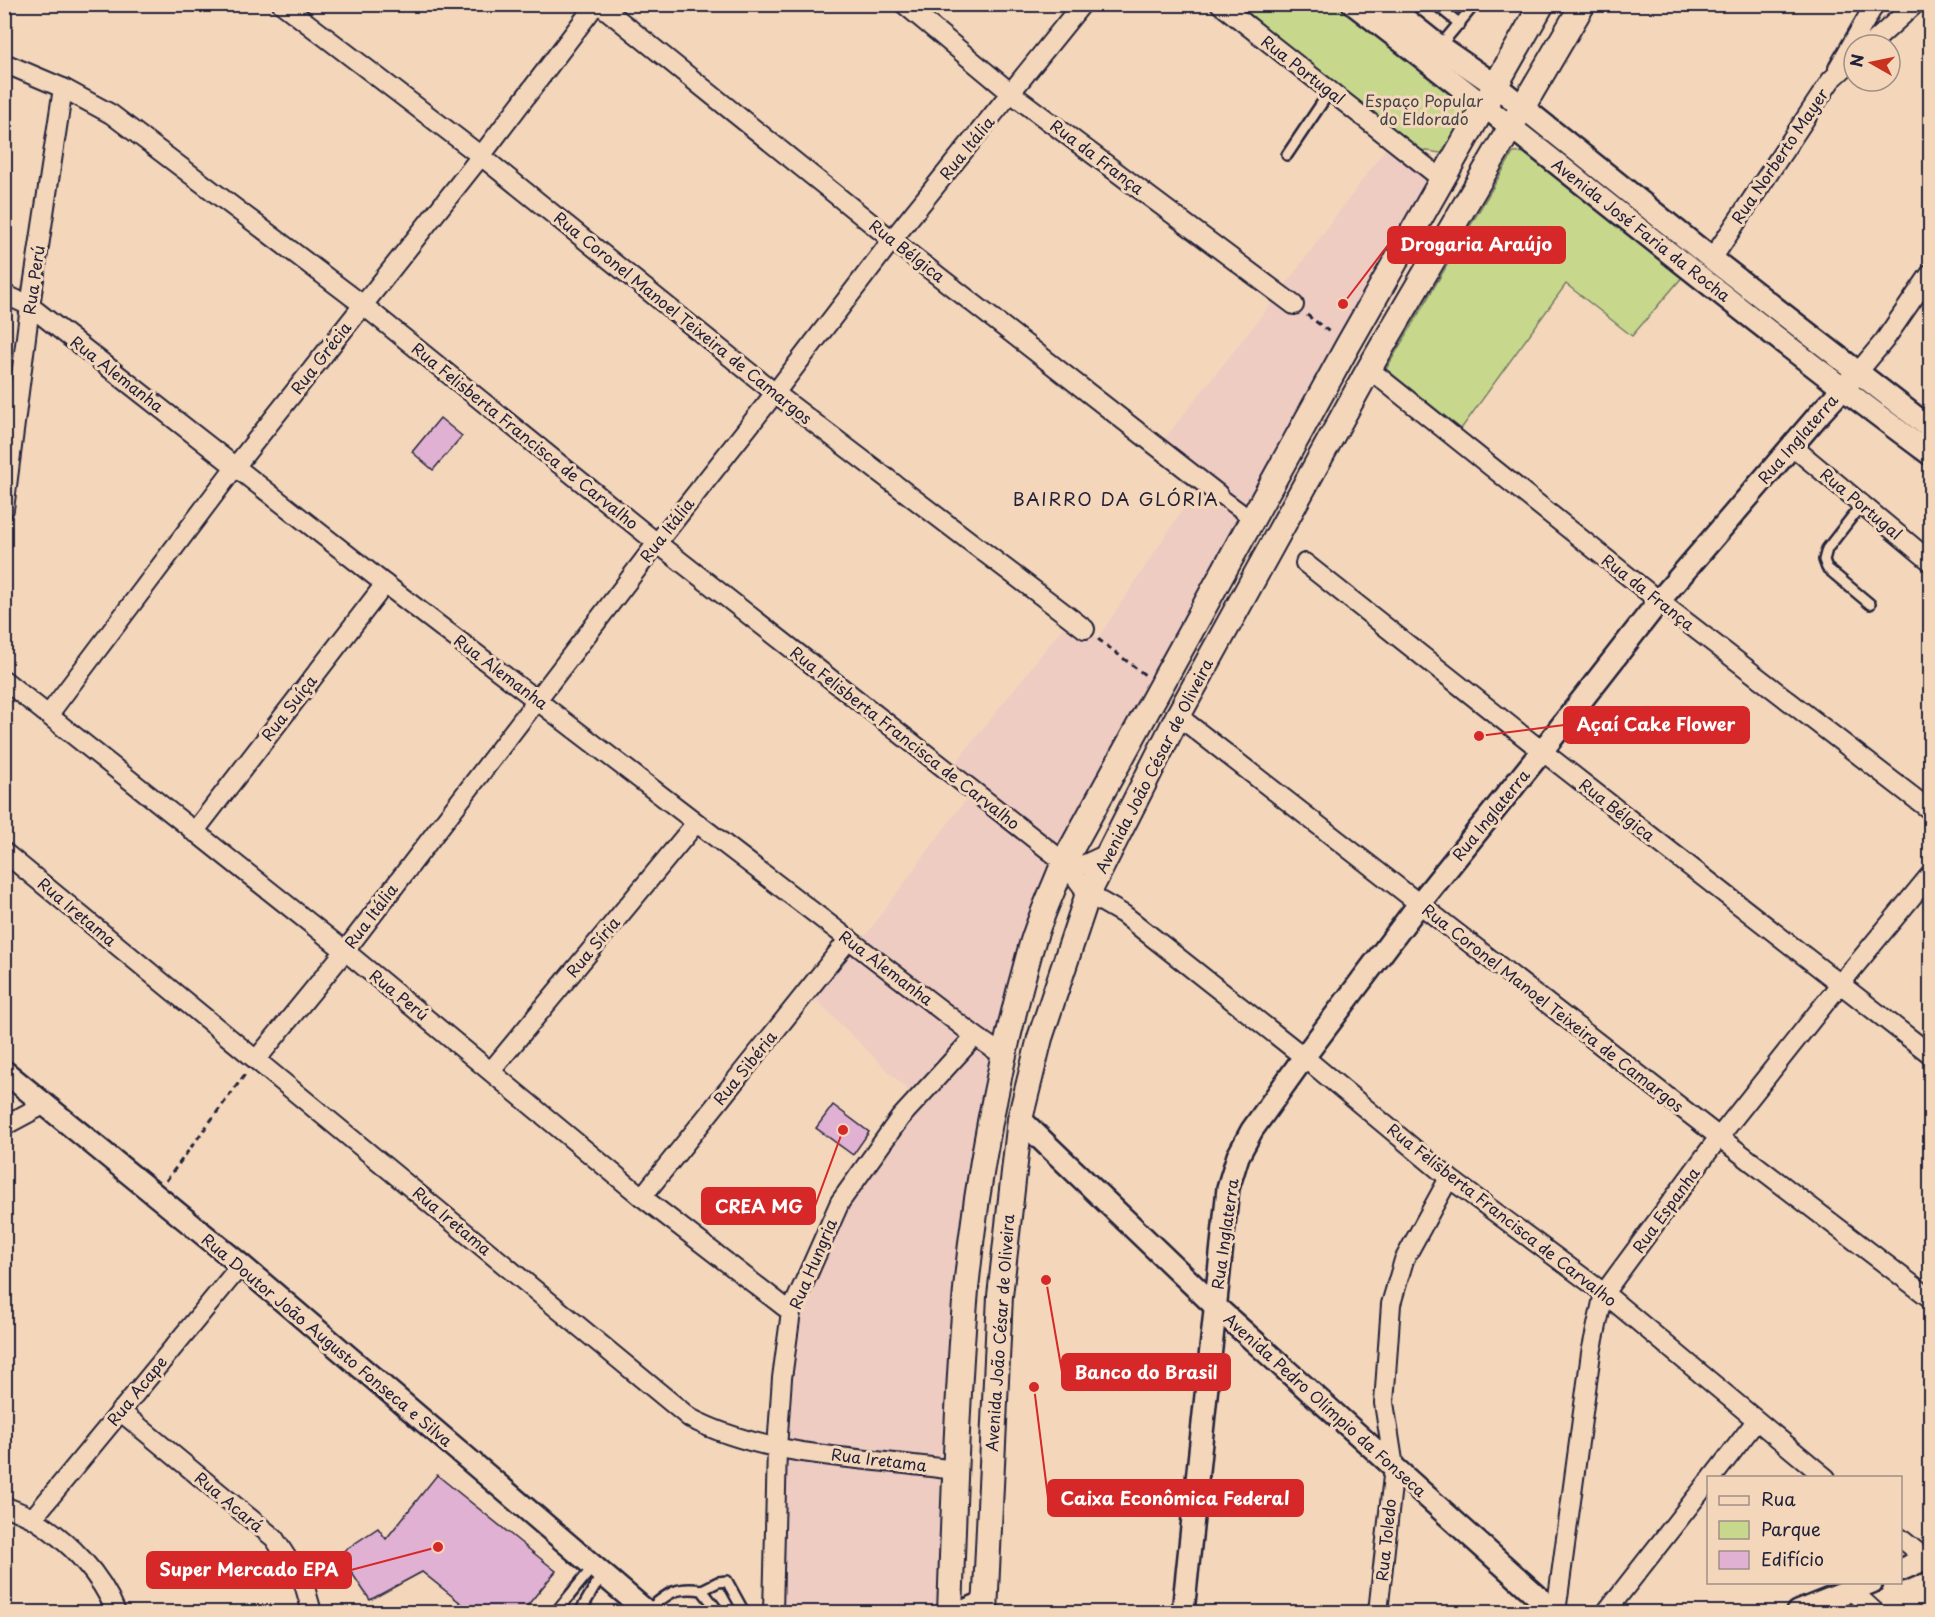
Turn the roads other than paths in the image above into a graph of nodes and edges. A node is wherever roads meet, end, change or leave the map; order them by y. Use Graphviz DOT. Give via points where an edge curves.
graph roads {
  1 [pos="282,4"];
  2 [pos="597,4"];
  3 [pos="904,4"];
  4 [pos="1082,4"];
  5 [pos="1220,4"];
  6 [pos="1353,4"];
  7 [pos="1435,4"];
  8 [pos="1475,4"];
  9 [pos="1542,4"];
  10 [pos="1583,4"];
  11 [pos="1875,4"];
  12 [pos="1915,4"];
  13 [pos="1390,6"];
  14 [pos="1460,24"];
  15 [pos="1883,33"];
  16 [pos="1440,47"];
  17 [pos="4,63"];
  18 [pos="1842,70"];
  19 [pos="1831,80"];
  20 [pos="63,88"];
  21 [pos="1330,90"];
  22 [pos="1011,93"];
  23 [pos="1490,95"];
  24 [pos="1517,116"];
  25 [pos="1287,155"];
  26 [pos="481,156"];
  27 [pos="1443,180"];
  28 [pos="892,240"];
  29 [pos="1712,259"];
  30 [pos="1930,274"];
  31 [pos="4,294"];
  32 [pos="363,305"];
  33 [pos="1294,305"];
  34 [pos="30,306"];
  35 [pos="1369,369"];
  36 [pos="1859,372"];
  37 [pos="1842,388"];
  38 [pos="775,393"];
  39 [pos="1930,428"];
  40 [pos="1792,446"];
  41 [pos="1930,454"];
  42 [pos="235,467"];
  43 [pos="1218,494"];
  44 [pos="1862,504"];
  45 [pos="4,509"];
  46 [pos="1253,520"];
  47 [pos="657,543"];
  48 [pos="1930,561"];
  49 [pos="1305,563"];
  50 [pos="385,584"];
  51 [pos="1659,601"];
  52 [pos="1870,604"];
  53 [pos="1085,629"];
  54 [pos="4,680"];
  55 [pos="537,699"];
  56 [pos="48,714"];
  57 [pos="1178,716"];
  58 [pos="1542,752"];
  59 [pos="1930,810"];
  60 [pos="696,823"];
  61 [pos="194,832"];
  62 [pos="4,852"];
  63 [pos="1109,853"];
  64 [pos="1064,862"];
  65 [pos="1930,875"];
  66 [pos="1088,894"];
  67 [pos="1419,904"];
  68 [pos="849,939"];
  69 [pos="345,951"];
  70 [pos="1841,983"];
  71 [pos="975,1036"];
  72 [pos="1930,1054"];
  73 [pos="1004,1056"];
  74 [pos="1304,1057"];
  75 [pos="256,1060"];
  76 [pos="490,1071"];
  77 [pos="9,1080"];
  78 [pos="45,1104"];
  79 [pos="1020,1119"];
  80 [pos="4,1125"];
  81 [pos="1719,1137"];
  82 [pos="1449,1178"];
  83 [pos="642,1197"];
  84 [pos="241,1265"];
  85 [pos="1604,1293"];
  86 [pos="1930,1298"];
  87 [pos="1215,1306"];
  88 [pos="791,1312"];
  89 [pos="120,1411"];
  90 [pos="1756,1421"];
  91 [pos="777,1448"];
  92 [pos="1394,1467"];
  93 [pos="954,1470"];
  94 [pos="1714,1476"];
  95 [pos="1824,1476"];
  96 [pos="1707,1483"];
  97 [pos="4,1506"];
  98 [pos="33,1518"];
  99 [pos="1902,1539"];
  100 [pos="1928,1558"];
  101 [pos="1902,1569"];
  102 [pos="598,1570"];
  103 [pos="1868,1584"];
  104 [pos="702,1590"];
  105 [pos="1852,1591"];
  106 [pos="985,1607"];
  107 [pos="116,1612"];
  108 [pos="312,1612"];
  109 [pos="556,1612"];
  110 [pos="580,1612"];
  111 [pos="646,1612"];
  112 [pos="719,1612"];
  113 [pos="744,1612"];
  114 [pos="773,1612"];
  115 [pos="950,1612"];
  116 [pos="962,1612"];
  117 [pos="1183,1612"];
  118 [pos="1378,1612"];
  119 [pos="1556,1612"];
  120 [pos="1606,1612"];
  121 [pos="1797,1612"];
  122 [pos="1875,1612"];
  1 -- 26 [label="street, Rua Coronel Manoel Teixeira de Camargos"];
  2 -- 26 [label="street, Rua Grécia"];
  2 -- 28 [label="street, Rua Bélgica"];
  3 -- 22 [label="street, Rua da França"];
  4 -- 22 [label="street, Rua Itália"];
  5 -- 21 [label="street, Rua Portugal"];
  6 -- 23 [label="street, Avenida José Faria da Rocha"];
  7 -- 14 [label="lane"];
  8 -- 14 [label="lane"];
  9 -- 23 [label="main road, Avenida João César de Oliveira"];
  10 -- 24 [label="main road, Avenida João César de Oliveira"];
  11 -- 19 [label="street"];
  12 -- 15 [label="street"];
  13 -- 16 [label="street, Avenida José Faria da Rocha"];
  14 -- 16 [label="lane"];
  16 -- 23 [label="street, Avenida José Faria da Rocha"];
  17 -- 20 [label="street, Rua Felisberta Francisca de Carvalho"];
  18 -- 19 [label="street, Rua Norberto Mayer"];
  19 -- 29 [label="street, Rua Norberto Mayer"];
  20 -- 32 [label="street, Rua Felisberta Francisca de Carvalho" via="111,114"];
  20 -- 34 [label="street, Rua Perú"];
  21 -- 25 [label="lane"];
  21 -- 27 [label="street, Rua Portugal"];
  22 -- 28 [label="street, Rua Itália"];
  22 -- 33 [label="street, Rua da França"];
  23 -- 24 [label="street, Avenida José Faria da Rocha"];
  23 -- 27 [label="main road, Avenida João César de Oliveira"];
  24 -- 29 [label="street, Avenida José Faria da Rocha"];
  24 -- 35 [label="main road, Avenida João César de Oliveira"];
  24 -- 37 [label="street, Avenida José Faria da Rocha"];
  26 -- 32 [label="street, Rua Grécia"];
  26 -- 38 [label="street, Rua Coronel Manoel Teixeira de Camargos"];
  27 -- 46 [label="main road, Avenida João César de Oliveira"];
  28 -- 38 [label="street, Rua Itália"];
  28 -- 43 [label="street, Rua Bélgica"];
  29 -- 36 [label="street, Avenida José Faria da Rocha"];
  30 -- 36 [label="street"];
  31 -- 34 [label="street, Rua Alemanha"];
  32 -- 42 [label="street, Rua Grécia"];
  32 -- 47 [label="street, Rua Felisberta Francisca de Carvalho"];
  34 -- 42 [label="street, Rua Alemanha"];
  34 -- 45 [label="street, Rua Perú"];
  35 -- 51 [label="street, Rua da França"];
  35 -- 57 [label="main road, Avenida João César de Oliveira"];
  36 -- 37 [label="street, Rua Inglaterra"];
  36 -- 39 [label="street, Avenida José Faria da Rocha"];
  37 -- 40 [label="street, Rua Inglaterra"];
  37 -- 41 [label="street, Avenida José Faria da Rocha"];
  38 -- 47 [label="street, Rua Itália"];
  38 -- 53 [label="street, Rua Coronel Manoel Teixeira de Camargos"];
  40 -- 44 [label="street, Rua Portugal"];
  40 -- 51 [label="street, Rua Inglaterra"];
  42 -- 50 [label="street, Rua Alemanha"];
  42 -- 56 [label="street, Rua Grécia"];
  43 -- 46 [label="street"];
  44 -- 48 [label="street, Rua Portugal"];
  44 -- 52 [label="lane" via="1827,549 1824,560 1827,568"];
  46 -- 64 [label="main road, Avenida João César de Oliveira"];
  47 -- 55 [label="street, Rua Itália"];
  47 -- 64 [label="street, Rua Felisberta Francisca de Carvalho"];
  49 -- 58 [label="street, Rua Bélgica"];
  50 -- 55 [label="street, Rua Alemanha"];
  50 -- 61 [label="street, Rua Suíça"];
  51 -- 58 [label="street, Rua Inglaterra"];
  51 -- 59 [label="street, Rua da França"];
  54 -- 56 [label="street, Rua Perú"];
  55 -- 60 [label="street, Rua Alemanha"];
  55 -- 69 [label="street, Rua Itália"];
  56 -- 61 [label="street, Rua Perú"];
  57 -- 63 [label="main road, Avenida João César de Oliveira"];
  57 -- 67 [label="street, Rua Coronel Manoel Teixeira de Camargos"];
  58 -- 67 [label="street, Rua Inglaterra"];
  58 -- 70 [label="street, Rua Bélgica"];
  60 -- 68 [label="street, Rua Alemanha"];
  60 -- 76 [label="street, Rua Síria"];
  61 -- 69 [label="street, Rua Perú"];
  62 -- 75 [label="street, Rua Iretama"];
  63 -- 64 [label="street" via="1083,865"];
  63 -- 66 [label="main road, Avenida João César de Oliveira"];
  64 -- 66 [label="street, Rua Felisberta Francisca de Carvalho"];
  64 -- 73 [label="main road, Avenida João César de Oliveira" via="1030,949"];
  65 -- 70 [label="street, Rua Espanha"];
  66 -- 74 [label="street, Rua Felisberta Francisca de Carvalho" via="1123,914"];
  66 -- 79 [label="main road, Avenida João César de Oliveira" via="1040,1038"];
  67 -- 74 [label="street, Rua Inglaterra"];
  67 -- 81 [label="street, Rua Coronel Manoel Teixeira de Camargos"];
  68 -- 71 [label="street, Rua Alemanha"];
  68 -- 83 [label="street, Rua Sibéria"];
  69 -- 75 [label="street, Rua Itália"];
  69 -- 76 [label="street, Rua Perú"];
  70 -- 72 [label="street, Rua Bélgica"];
  70 -- 81 [label="street, Rua Espanha"];
  71 -- 73 [label="street"];
  71 -- 88 [label="street, Rua Hungria" via="900,1118 840,1202"];
  73 -- 93 [label="main road, Avenida João César de Oliveira" via="982,1170 966,1289"];
  74 -- 82 [label="street, Rua Felisberta Francisca de Carvalho"];
  74 -- 87 [label="street, Rua Inglaterra" via="1238,1156 1228,1188"];
  75 -- 91 [label="street, Rua Iretama" via="690,1418 714,1431"];
  76 -- 83 [label="street, Rua Perú"];
  77 -- 78 [label="street, Rua Doutor João Augusto Fonseca e Silva"];
  78 -- 80 [label="street"];
  78 -- 84 [label="street, Rua Doutor João Augusto Fonseca e Silva"];
  79 -- 87 [label="street, Avenida Pedro Olímpio da Fonseca"];
  79 -- 106 [label="main road, Avenida João César de Oliveira" via="1000,1296"];
  81 -- 85 [label="street, Rua Espanha"];
  81 -- 86 [label="street, Rua Coronel Manoel Teixeira de Camargos"];
  82 -- 85 [label="street, Rua Felisberta Francisca de Carvalho"];
  82 -- 92 [label="street, Rua Toledo" via="1404,1260 1391,1304 1384,1403"];
  83 -- 88 [label="street, Rua Perú"];
  84 -- 89 [label="street, Rua Acape"];
  84 -- 102 [label="street, Rua Doutor João Augusto Fonseca e Silva"];
  85 -- 90 [label="street, Rua Felisberta Francisca de Carvalho"];
  85 -- 119 [label="street, Rua Espanha" via="1591,1353"];
  87 -- 92 [label="street, Avenida Pedro Olímpio da Fonseca"];
  87 -- 117 [label="street, Rua Inglaterra"];
  88 -- 91 [label="street, Rua Hungria"];
  89 -- 98 [label="street, Rua Acape"];
  89 -- 108 [label="street, Rua Acará" via="274,1538 304,1584"];
  90 -- 94 [label="street"];
  90 -- 95 [label="street, Rua Felisberta Francisca de Carvalho"];
  91 -- 93 [label="street, Rua Iretama"];
  91 -- 114 [label="street, Rua Hungria"];
  92 -- 118 [label="street, Rua Toledo"];
  92 -- 119 [label="street, Avenida Pedro Olímpio da Fonseca"];
  93 -- 115 [label="main road, Avenida João César de Oliveira"];
  96 -- 120 [label="street"];
  97 -- 98 [label="street"];
  98 -- 107 [label="street" via="67,1543 94,1573"];
  99 -- 100 [label="street"];
  100 -- 101 [label="street"];
  102 -- 109 [label="lane"];
  102 -- 110 [label="lane"];
  102 -- 111 [label="street, Rua Doutor João Augusto Fonseca e Silva"];
  103 -- 105 [label="street"];
  104 -- 111 [label="lane" via="684,1588 666,1595"];
  104 -- 112 [label="lane"];
  104 -- 113 [label="lane" via="727,1581"];
  105 -- 121 [label="street"];
  105 -- 122 [label="street"];
  106 -- 116 [label="street"];
}
